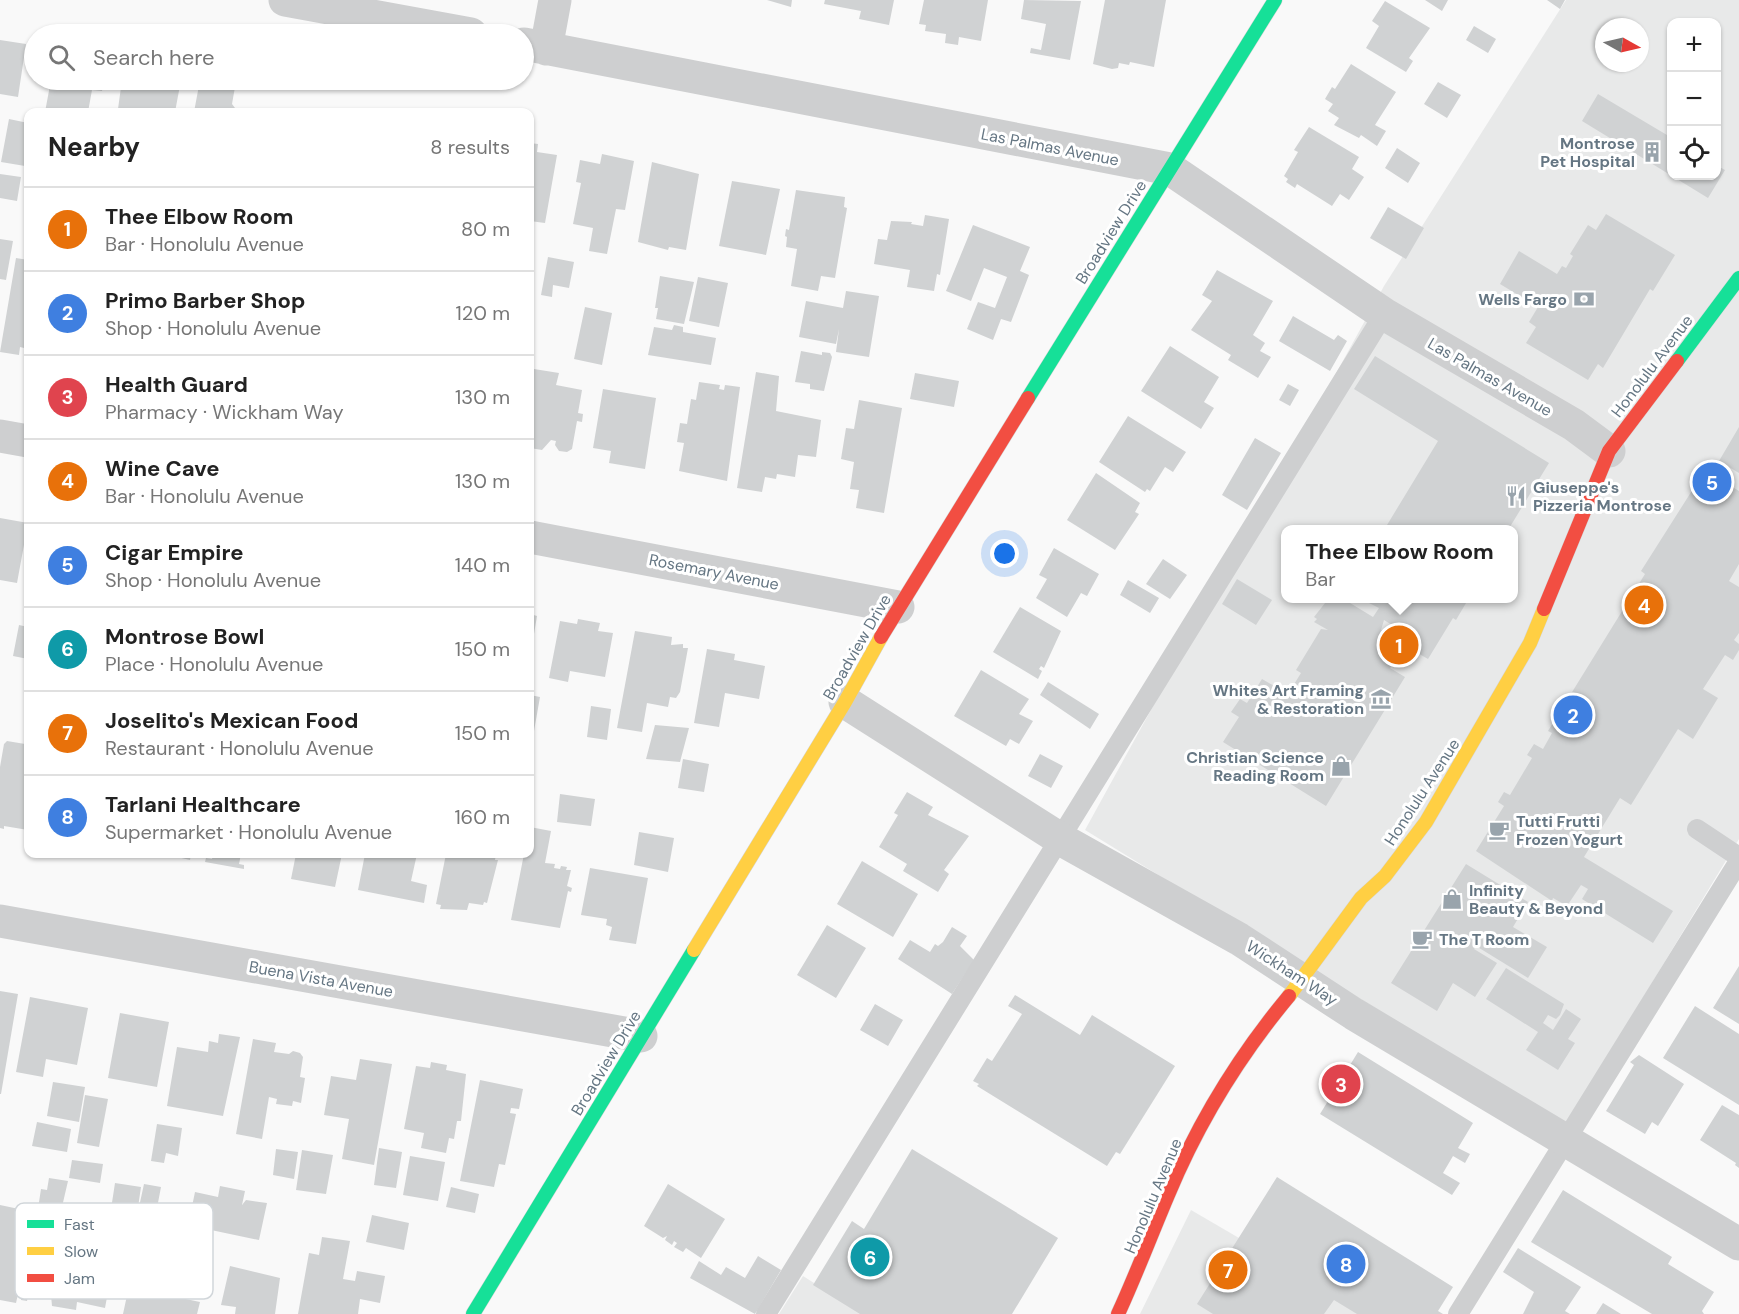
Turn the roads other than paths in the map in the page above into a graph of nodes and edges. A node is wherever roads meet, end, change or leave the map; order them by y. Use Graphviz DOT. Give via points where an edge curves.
graph roads {
  1 [pos="285,0"];
  2 [pos="555,0"];
  3 [pos="1275,0"];
  4 [pos="416,24"];
  5 [pos="535,46"];
  6 [pos="1170,169"];
  7 [pos="1739,278"];
  8 [pos="1384,314"];
  9 [pos="0,436"];
  10 [pos="24,440"];
  11 [pos="1609,451"];
  12 [pos="534,538"];
  13 [pos="898,607"];
  14 [pos="845,702"];
  15 [pos="1697,829"];
  16 [pos="1062,840"];
  17 [pos="1739,859"];
  18 [pos="0,921"];
  19 [pos="1301,981"];
  20 [pos="641,1036"];
  21 [pos="1565,1140"];
  22 [pos="1739,1244"];
  23 [pos="473,1314"];
  24 [pos="766,1314"];
  25 [pos="1118,1314"];
  26 [pos="1458,1314"];
  1 -- 4 [label="street"];
  2 -- 5 [label="street"];
  3 -- 6 [label="street, Broadview Drive"];
  5 -- 6 [label="street, Las Palmas Avenue"];
  6 -- 8 [label="street, Las Palmas Avenue"];
  6 -- 13 [label="street, Broadview Drive"];
  7 -- 11 [label="street, Honolulu Avenue"];
  8 -- 11 [label="street, Las Palmas Avenue" via="1574,425"];
  8 -- 16 [label="lane"];
  9 -- 10 [label="street"];
  11 -- 19 [label="street, Honolulu Avenue" via="1530,643 1467,754 1426,822 1385,876 1361,898"];
  12 -- 13 [label="street, Rosemary Avenue"];
  13 -- 14 [label="street, Broadview Drive"];
  14 -- 16 [label="street, Wickham Way"];
  14 -- 20 [label="street, Broadview Drive"];
  15 -- 17 [label="lane"];
  16 -- 19 [label="street, Wickham Way" via="1239,939"];
  16 -- 24 [label="lane"];
  17 -- 21 [label="lane"];
  18 -- 20 [label="street, Buena Vista Avenue"];
  19 -- 21 [label="street, Wickham Way"];
  19 -- 25 [label="street, Honolulu Avenue" via="1255,1037 1211,1107 1168,1195"];
  20 -- 23 [label="street, Broadview Drive"];
  21 -- 22 [label="street, Wickham Way"];
  21 -- 26 [label="lane"];
}
